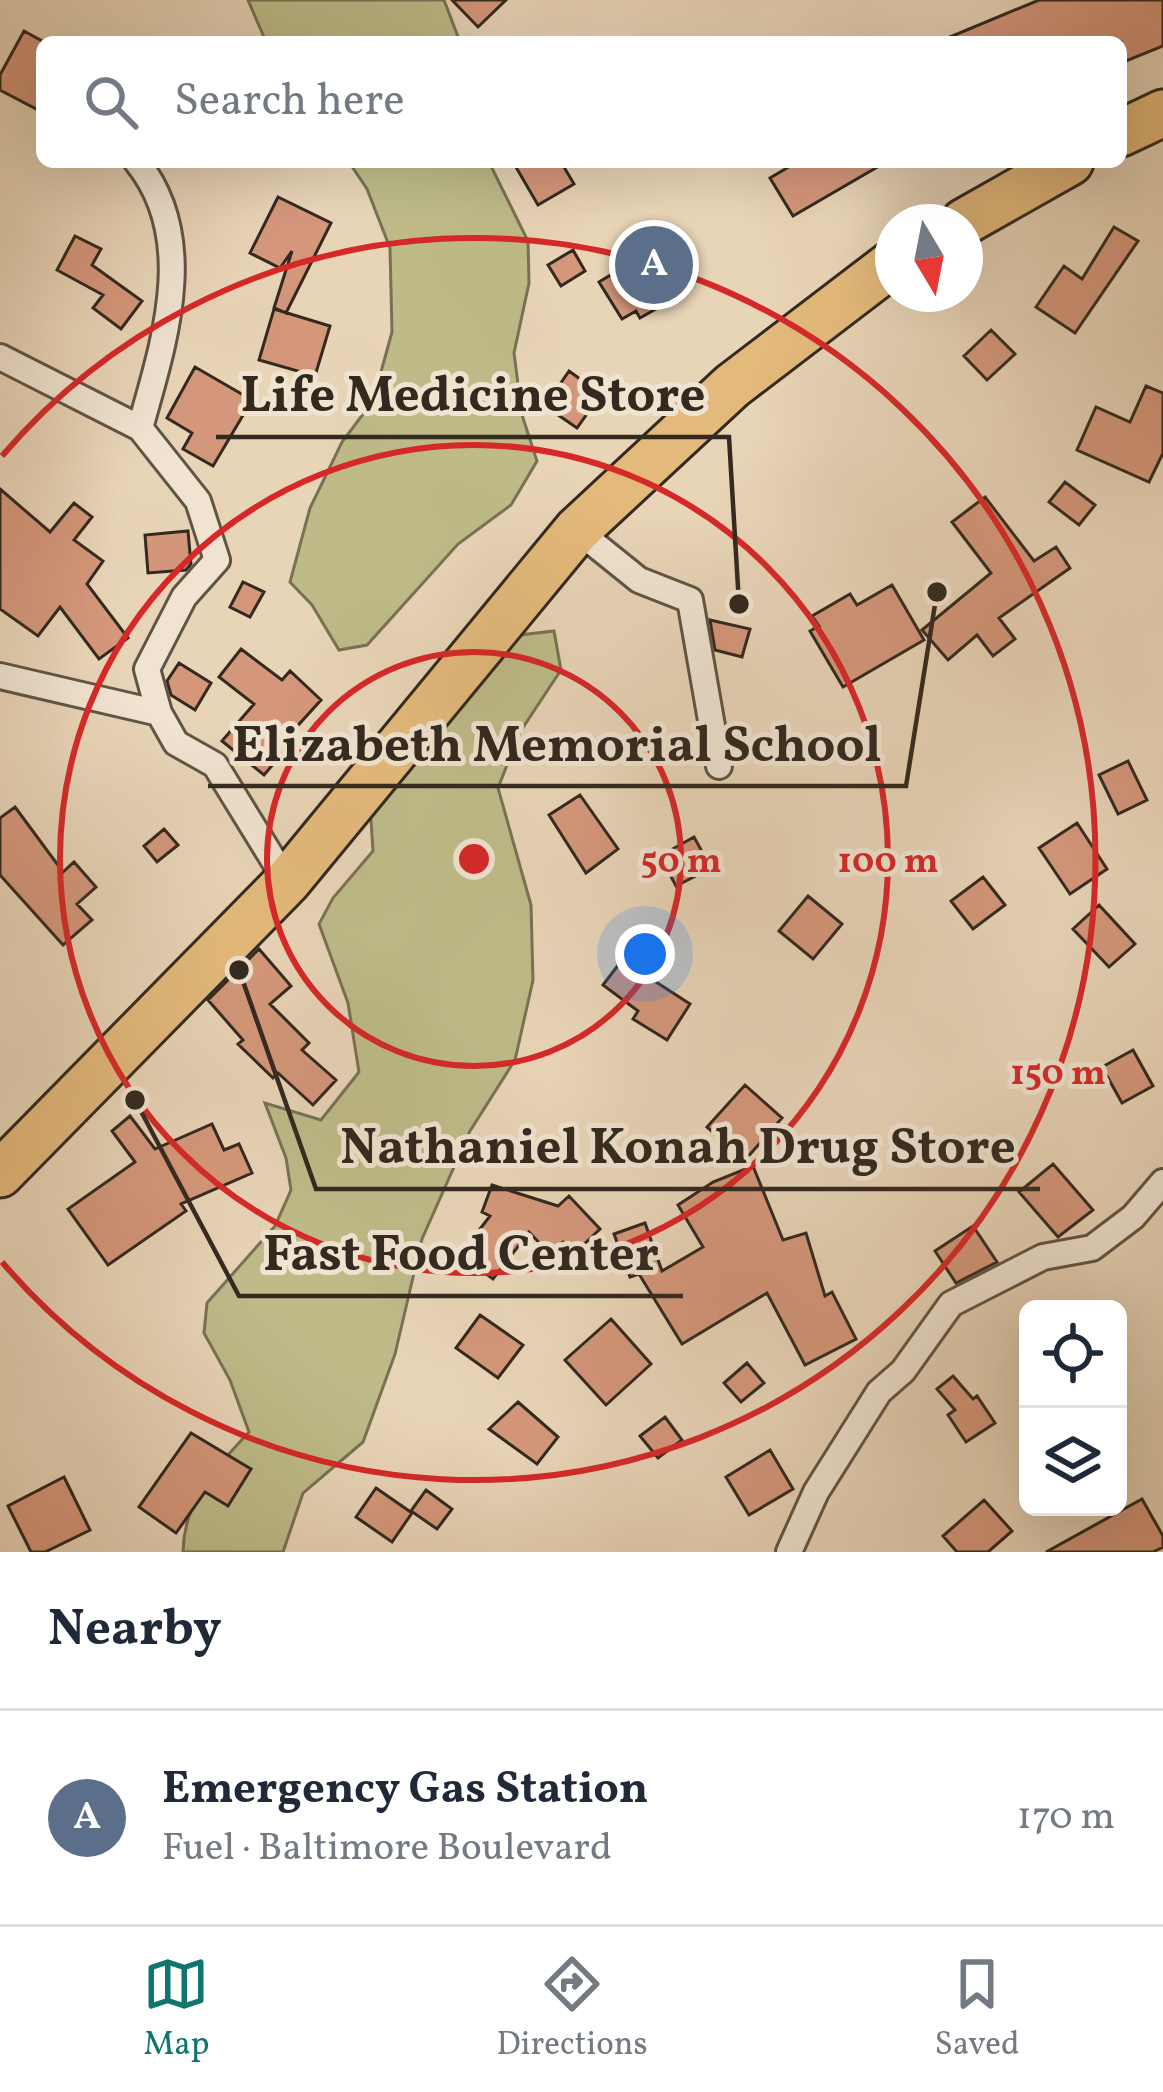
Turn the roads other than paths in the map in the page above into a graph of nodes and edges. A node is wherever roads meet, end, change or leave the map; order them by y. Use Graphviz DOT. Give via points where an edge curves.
graph roads {
  1 [pos="1163,113"];
  2 [pos="1127,130"];
  3 [pos="142,168"];
  4 [pos="1059,168"];
  5 [pos="983,211"];
  6 [pos="875,276"];
  7 [pos="0,357"];
  8 [pos="140,428"];
  9 [pos="577,530"];
  10 [pos="0,676"];
  11 [pos="159,713"];
  12 [pos="719,766"];
  13 [pos="287,881"];
  14 [pos="0,1174"];
  15 [pos="1163,1182"];
  16 [pos="788,1552"];
  1 -- 2 [label="highway"];
  3 -- 8 [label="street" via="158,188 176,279"];
  4 -- 5 [label="highway"];
  6 -- 9 [label="highway" via="732,386"];
  7 -- 8 [label="street"];
  8 -- 11 [label="street" via="198,501 217,560 184,597 147,669"];
  9 -- 12 [label="street" via="639,580 690,600"];
  9 -- 13 [label="highway"];
  10 -- 11 [label="street"];
  11 -- 13 [label="street" via="176,743 215,765"];
  13 -- 14 [label="highway"];
  15 -- 16 [label="street" via="1092,1248 1043,1257 951,1304 879,1392"];
}
